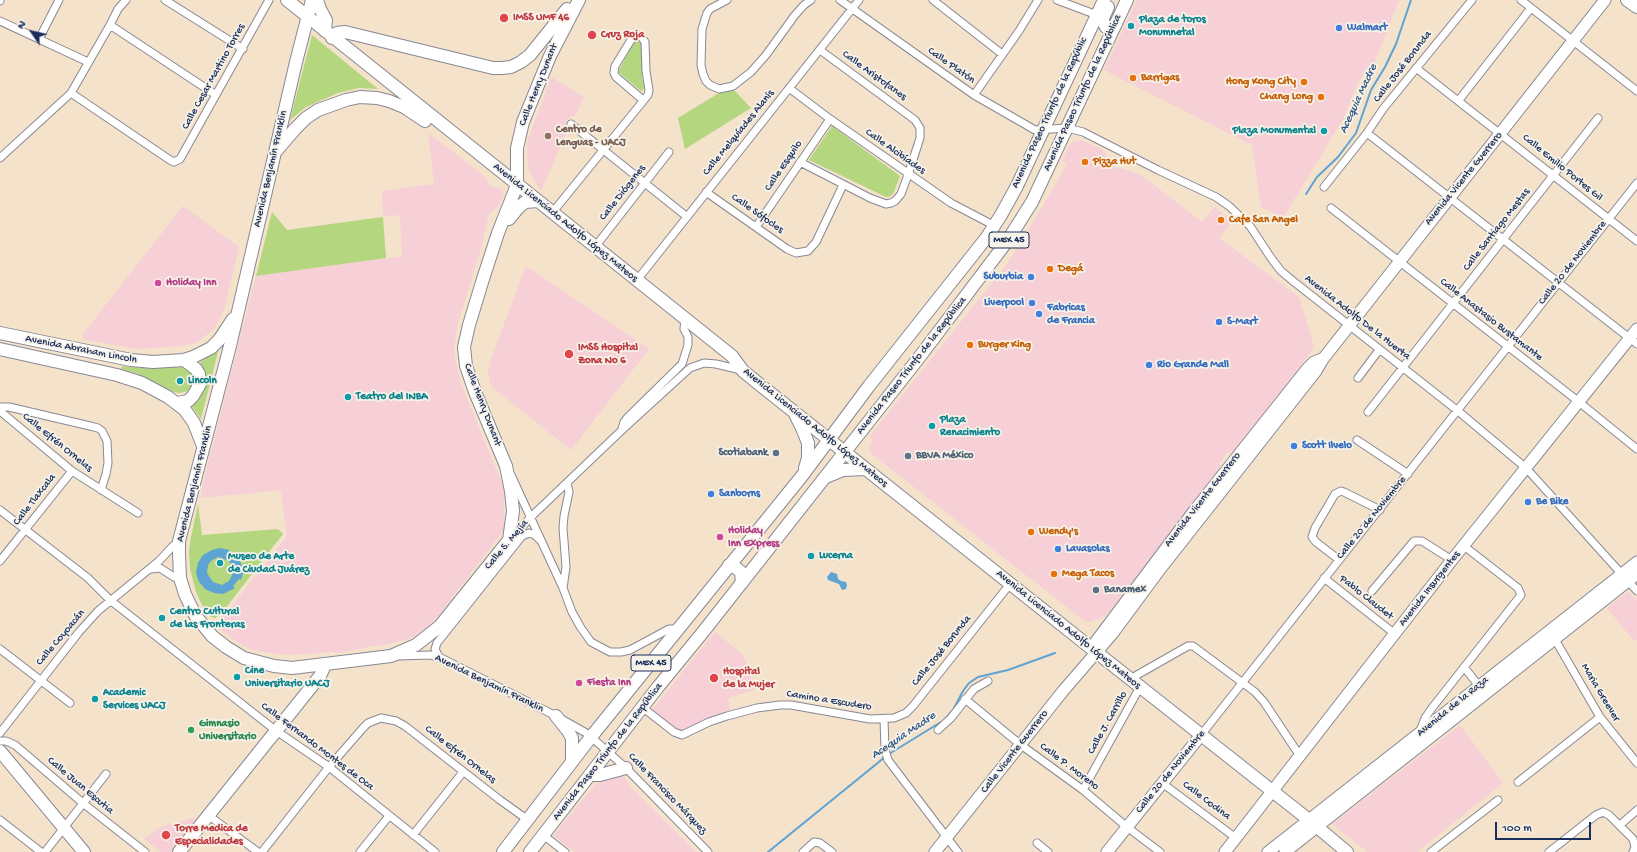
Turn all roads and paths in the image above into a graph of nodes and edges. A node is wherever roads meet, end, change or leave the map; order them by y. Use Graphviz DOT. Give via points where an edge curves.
graph roads {
  1 [pos="59,0"];
  2 [pos="126,0"];
  3 [pos="165,0"];
  4 [pos="269,0"];
  5 [pos="287,0"];
  6 [pos="312,0"];
  7 [pos="317,0"];
  8 [pos="727,0"];
  9 [pos="811,0"];
  10 [pos="840,0"];
  11 [pos="859,0"];
  12 [pos="933,0"];
  13 [pos="1038,0"];
  14 [pos="1057,0"];
  15 [pos="1104,0"];
  16 [pos="1111,0"];
  17 [pos="1127,0"];
  18 [pos="1472,0"];
  19 [pos="1521,0"];
  20 [pos="1605,0"];
  21 [pos="1627,0"];
  22 [pos="579,1"];
  23 [pos="1637,7"];
  24 [pos="853,8"];
  25 [pos="1531,8"];
  26 [pos="1097,14"];
  27 [pos="308,17"];
  28 [pos="0,21"];
  29 [pos="110,25"];
  30 [pos="1112,31"];
  31 [pos="329,34"];
  32 [pos="40,39"];
  33 [pos="1574,41"];
  34 [pos="243,49"];
  35 [pos="820,50"];
  36 [pos="1002,54"];
  37 [pos="88,62"];
  38 [pos="1416,68"];
  39 [pos="789,88"];
  40 [pos="1637,91"];
  41 [pos="71,93"];
  42 [pos="216,95"];
  43 [pos="974,95"];
  44 [pos="643,100"];
  45 [pos="1459,100"];
  46 [pos="1598,118"];
  47 [pos="830,119"];
  48 [pos="571,124"];
  49 [pos="1067,128"];
  50 [pos="1043,130"];
  51 [pos="1367,133"];
  52 [pos="1501,133"];
  53 [pos="602,150"];
  54 [pos="275,152"];
  55 [pos="669,152"];
  56 [pos="0,158"];
  57 [pos="800,162"];
  58 [pos="908,175"];
  59 [pos="1554,176"];
  60 [pos="644,183"];
  61 [pos="1637,183"];
  62 [pos="518,185"];
  63 [pos="843,185"];
  64 [pos="1324,187"];
  65 [pos="706,192"];
  66 [pos="1449,197"];
  67 [pos="538,201"];
  68 [pos="1008,203"];
  69 [pos="1331,208"];
  70 [pos="552,213"];
  71 [pos="686,216"];
  72 [pos="1022,219"];
  73 [pos="1608,219"];
  74 [pos="995,226"];
  75 [pos="756,227"];
  76 [pos="499,230"];
  77 [pos="1008,240"];
  78 [pos="1503,240"];
  79 [pos="1637,241"];
  80 [pos="595,247"];
  81 [pos="1398,262"];
  82 [pos="637,280"];
  83 [pos="1558,282"];
  84 [pos="1453,304"];
  85 [pos="237,312"];
  86 [pos="685,318"];
  87 [pos="1349,326"];
  88 [pos="1637,329"];
  89 [pos="0,333"];
  90 [pos="1633,341"];
  91 [pos="1507,346"];
  92 [pos="0,349"];
  93 [pos="1379,350"];
  94 [pos="184,360"];
  95 [pos="1403,368"];
  96 [pos="744,371"];
  97 [pos="1358,378"];
  98 [pos="1578,402"];
  99 [pos="178,403"];
  100 [pos="0,407"];
  101 [pos="792,410"];
  102 [pos="0,411"];
  103 [pos="1458,411"];
  104 [pos="1368,412"];
  105 [pos="622,430"];
  106 [pos="829,440"];
  107 [pos="1357,440"];
  108 [pos="203,446"];
  109 [pos="1637,449"];
  110 [pos="845,452"];
  111 [pos="506,466"];
  112 [pos="1526,468"];
  113 [pos="866,469"];
  114 [pos="72,471"];
  115 [pos="1408,474"];
  116 [pos="802,476"];
  117 [pos="826,477"];
  118 [pos="567,483"];
  119 [pos="101,490"];
  120 [pos="0,510"];
  121 [pos="1380,510"];
  122 [pos="138,513"];
  123 [pos="531,517"];
  124 [pos="25,530"];
  125 [pos="757,532"];
  126 [pos="509,540"];
  127 [pos="179,541"];
  128 [pos="542,541"];
  129 [pos="1464,546"];
  130 [pos="770,548"];
  131 [pos="1338,559"];
  132 [pos="1452,560"];
  133 [pos="0,561"];
  134 [pos="1637,562"];
  135 [pos="729,565"];
  136 [pos="150,568"];
  137 [pos="1637,574"];
  138 [pos="180,578"];
  139 [pos="1324,578"];
  140 [pos="1624,578"];
  141 [pos="742,583"];
  142 [pos="1010,584"];
  143 [pos="563,588"];
  144 [pos="1372,591"];
  145 [pos="1637,591"];
  146 [pos="110,600"];
  147 [pos="678,629"];
  148 [pos="1395,634"];
  149 [pos="1552,634"];
  150 [pos="0,649"];
  151 [pos="1094,651"];
  152 [pos="391,656"];
  153 [pos="439,657"];
  154 [pos="325,664"];
  155 [pos="1464,666"];
  156 [pos="1130,679"];
  157 [pos="40,681"];
  158 [pos="988,681"];
  159 [pos="1242,682"];
  160 [pos="1479,686"];
  161 [pos="1140,687"];
  162 [pos="965,699"];
  163 [pos="70,704"];
  164 [pos="642,707"];
  165 [pos="556,716"];
  166 [pos="1600,717"];
  167 [pos="884,719"];
  168 [pos="275,730"];
  169 [pos="938,730"];
  170 [pos="0,733"];
  171 [pos="1420,734"];
  172 [pos="1201,735"];
  173 [pos="591,737"];
  174 [pos="0,741"];
  175 [pos="1021,745"];
  176 [pos="0,751"];
  177 [pos="608,751"];
  178 [pos="1302,755"];
  179 [pos="572,762"];
  180 [pos="1637,763"];
  181 [pos="329,767"];
  182 [pos="626,768"];
  183 [pos="463,772"];
  184 [pos="106,774"];
  185 [pos="590,775"];
  186 [pos="1518,782"];
  187 [pos="1162,783"];
  188 [pos="1083,790"];
  189 [pos="1273,791"];
  190 [pos="1498,800"];
  191 [pos="84,804"];
  192 [pos="1637,810"];
  193 [pos="208,815"];
  194 [pos="389,816"];
  195 [pos="0,820"];
  196 [pos="528,820"];
  197 [pos="1313,823"];
  198 [pos="1620,826"];
  199 [pos="1126,827"];
  200 [pos="64,828"];
  201 [pos="412,835"];
  202 [pos="543,835"];
  203 [pos="947,837"];
  204 [pos="1236,838"];
  205 [pos="1037,843"];
  206 [pos="41,852"];
  207 [pos="45,852"];
  208 [pos="84,852"];
  209 [pos="145,852"];
  210 [pos="179,852"];
  211 [pos="258,852"];
  212 [pos="262,852"];
  213 [pos="360,852"];
  214 [pos="434,852"];
  215 [pos="503,852"];
  216 [pos="530,852"];
  217 [pos="566,852"];
  218 [pos="708,852"];
  219 [pos="803,852"];
  220 [pos="832,852"];
  221 [pos="935,852"];
  222 [pos="958,852"];
  223 [pos="1048,852"];
  224 [pos="1107,852"];
  225 [pos="1160,852"];
  226 [pos="1224,852"];
  227 [pos="1268,852"];
  228 [pos="1285,852"];
  229 [pos="1347,852"];
  230 [pos="1431,852"];
  231 [pos="1550,852"];
  232 [pos="1633,852"];
  1 -- 32 [label="street"];
  2 -- 29 [label="street"];
  3 -- 34 [label="street"];
  4 -- 34 [label="street, Calle Cesar Martino Torres"];
  5 -- 27 [label="main road, Avenida Licenciado Adolfo López Mateos"];
  6 -- 27 [label="main road, Avenida Benjamín Franklin"];
  7 -- 31 [label="main road"];
  8 -- 9 [label="street" via="710,9 702,29 703,74 710,85 719,89 733,86 751,72 795,15"];
  10 -- 24 [label="street, Calle Platón"];
  11 -- 24 [label="street, Calle Melquíades Alanís"];
  12 -- 36 [label="street"];
  13 -- 36 [label="street"];
  14 -- 26 [label="street"];
  15 -- 26 [label="main road, Avenida Paseo Triunfo de la Repúblic / MEX 45"];
  16 -- 30 [label="main road" via="1103,21"];
  17 -- 30 [label="main road, Avenida Paseo Triunfo de la República / MEX 45"];
  18 -- 38 [label="street, Calle José Borunda"];
  19 -- 25 [label="street"];
  20 -- 33 [label="street, Avenida Vicente Guerrero"];
  21 -- 23 [label="main road"];
  22 -- 31 [label="main road" via="570,5 530,55 511,67 493,68 345,32"];
  22 -- 62 [label="main road, Calle Henry Dunant" via="550,56 523,122 517,148"];
  24 -- 35 [label="street, Calle Melquíades Alanís"];
  24 -- 43 [label="street, Calle Platón"];
  25 -- 33 [label="street"];
  25 -- 45 [label="street"];
  26 -- 50 [label="main road, Avenida Paseo Triunfo de la Repúblic / MEX 45"];
  27 -- 31 [label="main road, Avenida Licenciado Adolfo López Mateos"];
  27 -- 54 [label="main road, Avenida Benjamín Franklin"];
  28 -- 32 [label="street"];
  29 -- 37 [label="street"];
  29 -- 42 [label="street"];
  30 -- 49 [label="main road, Avenida Paseo Triunfo de la República / MEX 45"];
  31 -- 62 [label="main road, Avenida Licenciado Adolfo López Mateos"];
  32 -- 37 [label="street"];
  33 -- 40 [label="street"];
  33 -- 52 [label="street, Avenida Vicente Guerrero"];
  34 -- 42 [label="street, Calle Cesar Martino Torres"];
  35 -- 39 [label="street, Calle Melquíades Alanís"];
  35 -- 58 [label="street, Calle Aristofanes" via="915,120 920,128 920,138"];
  36 -- 43 [label="street"];
  37 -- 41 [label="street"];
  38 -- 45 [label="street, Calle Emilio Portes Gil"];
  38 -- 51 [label="street, Calle José Borunda"];
  39 -- 47 [label="street, Calle Alcibíades"];
  39 -- 65 [label="street, Calle Melquíades Alanís"];
  41 -- 42 [label="street, Calle Cesar Martino Torres" via="174,162 180,159"];
  41 -- 56 [label="street"];
  43 -- 50 [label="street, Calle Platón" via="1035,130"];
  44 -- 44 [label="street" via="614,73 615,66 631,40 638,35 645,42 649,90"];
  44 -- 53 [label="street"];
  45 -- 52 [label="street, Calle Emilio Portes Gil"];
  46 -- 59 [label="street, Calle Santiago Mestas"];
  47 -- 57 [label="street, Calle Esquilo"];
  47 -- 58 [label="street, Calle Alcibíades"];
  48 -- 53 [label="street"];
  49 -- 50 [label="street, Avenida Adolfo De la Huerta"];
  49 -- 72 [label="main road, Avenida Paseo Triunfo de la República / MEX 45"];
  49 -- 87 [label="street, Avenida Adolfo De la Huerta" via="1083,132 1222,201 1250,226 1281,271"];
  50 -- 68 [label="main road, Avenida Paseo Triunfo de la Repúblic / MEX 45"];
  51 -- 64 [label="street, Calle José Borunda"];
  51 -- 66 [label="street"];
  52 -- 59 [label="street, Calle Emilio Portes Gil"];
  52 -- 66 [label="street, Avenida Vicente Guerrero"];
  53 -- 60 [label="street"];
  53 -- 70 [label="street"];
  54 -- 76 [label="main road" via="306,118 331,105 360,97 389,101 430,124 505,185 508,200"];
  54 -- 85 [label="main road, Avenida Benjamín Franklin"];
  55 -- 60 [label="street, Calle Diógenes"];
  57 -- 63 [label="street"];
  57 -- 75 [label="street, Calle Esquilo"];
  58 -- 63 [label="street" via="898,198 886,204"];
  58 -- 74 [label="street, Calle Alcibíades" via="956,207"];
  59 -- 73 [label="street, Calle Emilio Portes Gil"];
  59 -- 78 [label="street, Calle Santiago Mestas"];
  60 -- 71 [label="street"];
  60 -- 80 [label="street, Calle Diógenes"];
  61 -- 73 [label="street, Calle 20 de Noviembre"];
  62 -- 67 [label="main road, Avenida Licenciado Adolfo López Mateos"];
  62 -- 76 [label="main road, Calle Henry Dunant"];
  63 -- 75 [label="street, Calle Sófocles" via="816,242 808,251 796,253 787,249"];
  65 -- 71 [label="street, Calle Melquíades Alanís"];
  65 -- 75 [label="street, Calle Sófocles"];
  66 -- 78 [label="street"];
  66 -- 81 [label="street, Avenida Vicente Guerrero"];
  67 -- 70 [label="main road, Avenida Licenciado Adolfo López Mateos"];
  67 -- 76 [label="main road" via="529,201 521,205"];
  68 -- 72 [label="main road" via="1013,218"];
  68 -- 74 [label="main road, Avenida Paseo Triunfo de la Repúblic / MEX 45"];
  69 -- 81 [label="street, Calle Anastasio Bustamante"];
  70 -- 80 [label="main road, Avenida Licenciado Adolfo López Mateos"];
  71 -- 82 [label="street, Calle Melquíades Alanís"];
  72 -- 77 [label="main road, Avenida Paseo Triunfo de la República / MEX 45"];
  73 -- 79 [label="street, Calle Emilio Portes Gil"];
  73 -- 83 [label="street, Calle 20 de Noviembre"];
  74 -- 77 [label="main road" via="1004,231"];
  74 -- 106 [label="main road, Avenida Paseo Triunfo de la República / MEX 45"];
  76 -- 111 [label="main road, Calle Henry Dunant" via="468,325 464,357 475,392"];
  77 -- 110 [label="main road, Avenida Paseo Triunfo de la República / MEX 45"];
  78 -- 83 [label="street"];
  78 -- 84 [label="street, Calle Santiago Mestas"];
  80 -- 82 [label="main road, Avenida Licenciado Adolfo López Mateos"];
  81 -- 84 [label="street, Calle Anastasio Bustamante"];
  81 -- 87 [label="street, Avenida Vicente Guerrero"];
  82 -- 86 [label="main road, Avenida Licenciado Adolfo López Mateos"];
  83 -- 90 [label="street"];
  83 -- 91 [label="street, Calle 20 de Noviembre"];
  84 -- 91 [label="street, Calle Anastasio Bustamante"];
  84 -- 95 [label="street, Calle Santiago Mestas"];
  85 -- 94 [label="main road, Avenida Abraham Lincoln" via="219,340 202,353"];
  85 -- 108 [label="main road, Avenida Benjamín Franklin"];
  86 -- 96 [label="main road, Avenida Licenciado Adolfo López Mateos" via="732,356"];
  86 -- 105 [label="street, Calle S. Mejía" via="684,329 688,345 682,364 627,418"];
  87 -- 93 [label="street, Avenida Adolfo De la Huerta"];
  87 -- 151 [label="street, Avenida Vicente Guerrero" via="1323,359 1314,362 1307,369 1194,511"];
  88 -- 90 [label="street, Avenida Insurgentes"];
  89 -- 94 [label="main road, Avenida Abraham Lincoln" via="131,360"];
  90 -- 98 [label="street, Avenida Insurgentes"];
  91 -- 98 [label="street, Calle Anastasio Bustamante"];
  91 -- 103 [label="street, Calle 20 de Noviembre"];
  92 -- 99 [label="main road, Avenida Abraham Lincoln" via="125,377"];
  93 -- 95 [label="street, Avenida Adolfo De la Huerta"];
  93 -- 97 [label="street"];
  94 -- 99 [label="main road" via="196,370 200,384 188,401"];
  95 -- 103 [label="street, Avenida Adolfo De la Huerta"];
  95 -- 104 [label="street, Calle Santiago Mestas"];
  96 -- 101 [label="main road, Avenida Licenciado Adolfo López Mateos"];
  96 -- 105 [label="street, Calle S. Mejía" via="704,363 690,368"];
  98 -- 109 [label="street, Calle Anastasio Bustamante"];
  98 -- 112 [label="street, Avenida Insurgentes"];
  99 -- 108 [label="main road, Avenida Abraham Lincoln" via="190,416"];
  100 -- 119 [label="street, Calle Efrén Ornelas" via="10,407 102,431 107,440 108,463"];
  101 -- 106 [label="main road, Avenida Licenciado Adolfo López Mateos"];
  101 -- 116 [label="main road" via="808,443 808,458"];
  102 -- 114 [label="street, Calle Efrén Ornelas"];
  103 -- 112 [label="street, Avenida Adolfo De la Huerta"];
  103 -- 115 [label="street, Calle 20 de Noviembre"];
  105 -- 118 [label="street, Calle S. Mejía"];
  106 -- 110 [label="main road, Avenida Licenciado Adolfo López Mateos"];
  106 -- 116 [label="main road, Avenida Paseo Triunfo de la República / MEX 45"];
  107 -- 115 [label="street"];
  108 -- 127 [label="main road, Avenida Benjamín Franklin"];
  110 -- 113 [label="main road, Avenida Licenciado Adolfo López Mateos"];
  110 -- 117 [label="main road, Avenida Paseo Triunfo de la República / MEX 45"];
  111 -- 123 [label="street, Calle Henry Dunant"];
  111 -- 126 [label="main road" via="513,511"];
  112 -- 129 [label="street, Avenida Insurgentes"];
  112 -- 140 [label="street, Avenida Adolfo De la Huerta"];
  113 -- 117 [label="main road" via="843,470"];
  113 -- 142 [label="main road, Avenida Licenciado Adolfo López Mateos"];
  114 -- 119 [label="street, Calle Efrén Ornelas"];
  114 -- 124 [label="street, Calle Tlaxcala"];
  115 -- 121 [label="street, Calle 20 de Noviembre"];
  116 -- 125 [label="main road, Avenida Paseo Triunfo de la República / MEX 45"];
  117 -- 130 [label="main road, Avenida Paseo Triunfo de la República / MEX 45"];
  118 -- 123 [label="street, Calle S. Mejía"];
  118 -- 143 [label="street" via="569,492 563,528 566,566"];
  119 -- 122 [label="street, Calle Efrén Ornelas"];
  120 -- 124 [label="street, Calle Fernando Montes de Oca"];
  121 -- 131 [label="street, Calle 20 de Noviembre"];
  121 -- 131 [label="street" via="1344,492 1335,494 1312,536"];
  123 -- 126 [label="street, Calle S. Mejía"];
  123 -- 128 [label="street, Calle Henry Dunant"];
  124 -- 133 [label="street, Calle Tlaxcala"];
  124 -- 146 [label="street, Calle Fernando Montes de Oca" via="88,578"];
  125 -- 130 [label="main road" via="760,544"];
  125 -- 135 [label="main road, Avenida Paseo Triunfo de la República / MEX 45"];
  126 -- 152 [label="main road, Calle S. Mejía" via="440,626 421,642"];
  127 -- 136 [label="street, Calle Coyoacán"];
  127 -- 138 [label="main road, Avenida Benjamín Franklin"];
  128 -- 143 [label="street, Calle Henry Dunant"];
  128 -- 153 [label="street" via="529,533 522,536 436,642 435,649"];
  129 -- 132 [label="street, Avenida Insurgentes"];
  129 -- 155 [label="street" via="1521,592 1520,598"];
  130 -- 141 [label="main road, Avenida Paseo Triunfo de la República / MEX 45"];
  131 -- 139 [label="street, Calle 20 de Noviembre"];
  132 -- 144 [label="street" via="1419,540 1414,541"];
  132 -- 148 [label="street, Avenida Insurgentes"];
  134 -- 140 [label="street, Avenida de la Raza"];
  135 -- 141 [label="main road" via="741,572"];
  135 -- 147 [label="main road, Avenida Paseo Triunfo de la República / MEX 45"];
  136 -- 138 [label="street" via="160,568"];
  136 -- 146 [label="street, Calle Coyoacán"];
  137 -- 140 [label="street, Avenida de la Raza"];
  138 -- 154 [label="main road, Avenida Benjamín Franklin" via="195,615 212,636 233,652 244,658 274,666 292,668"];
  139 -- 148 [label="street, Pablo Claudet"];
  139 -- 159 [label="street, Calle 20 de Noviembre"];
  140 -- 145 [label="street, Avenida Adolfo De la Huerta"];
  140 -- 149 [label="street, Avenida de la Raza"];
  141 -- 164 [label="main road, Avenida Paseo Triunfo de la República / MEX 45"];
  142 -- 151 [label="main road, Avenida Licenciado Adolfo López Mateos"];
  142 -- 167 [label="street, Calle José Borunda" via="906,713"];
  143 -- 147 [label="street, Calle Henry Dunant" via="583,632 591,642 610,652 630,650 666,630"];
  146 -- 157 [label="street, Calle Coyoacán" via="78,632"];
  146 -- 168 [label="street, Calle Fernando Montes de Oca"];
  147 -- 173 [label="main road, Avenida Paseo Triunfo de la República / MEX 45"];
  148 -- 178 [label="street, Avenida Insurgentes"];
  149 -- 160 [label="street, Avenida de la Raza"];
  149 -- 166 [label="street, Maria Greever"];
  149 -- 197 [label="street, Avenida de la Raza"];
  150 -- 157 [label="street"];
  151 -- 156 [label="main road, Avenida Licenciado Adolfo López Mateos"];
  151 -- 175 [label="street, Calle Vicente Guerrero"];
  152 -- 153 [label="street, Avenida Benjamín Franklin"];
  152 -- 154 [label="main road, Avenida Benjamín Franklin"];
  153 -- 165 [label="street, Avenida Benjamín Franklin"];
  154 -- 168 [label="main road" via="320,676"];
  155 -- 160 [label="street"];
  155 -- 171 [label="street" via="1428,713"];
  156 -- 159 [label="street" via="1188,646 1196,647"];
  156 -- 161 [label="main road, Avenida Licenciado Adolfo López Mateos"];
  157 -- 163 [label="street"];
  157 -- 170 [label="street, Calle Coyoacán"];
  158 -- 162 [label="street"];
  159 -- 172 [label="street, Calle 20 de Noviembre"];
  159 -- 178 [label="street" via="1264,702"];
  160 -- 171 [label="street, Avenida de la Raza"];
  161 -- 172 [label="main road, Avenida Licenciado Adolfo López Mateos"];
  161 -- 188 [label="street, Calle J. Carrillo"];
  162 -- 169 [label="street"];
  162 -- 175 [label="street, Calle P. Moreno"];
  164 -- 167 [label="street, Camino a Escudero" via="674,732 682,735 727,716 780,705"];
  164 -- 177 [label="main road, Avenida Paseo Triunfo de la República / MEX 45"];
  165 -- 173 [label="street, Avenida Benjamín Franklin"];
  165 -- 179 [label="main road" via="572,738"];
  166 -- 180 [label="street, Maria Greever"];
  166 -- 186 [label="street"];
  167 -- 203 [label="street" via="885,750 888,760"];
  168 -- 181 [label="street, Calle Fernando Montes de Oca"];
  168 -- 193 [label="main road"];
  171 -- 197 [label="street, Avenida de la Raza"];
  172 -- 187 [label="street, Calle 20 de Noviembre"];
  172 -- 189 [label="main road, Avenida Licenciado Adolfo López Mateos"];
  173 -- 177 [label="street, Avenida Benjamín Franklin"];
  173 -- 179 [label="main road, Avenida Paseo Triunfo de la República / MEX 45"];
  174 -- 191 [label="street, Calle Juan Escutia" via="15,745"];
  175 -- 188 [label="street, Calle P. Moreno"];
  175 -- 203 [label="street, Calle Vicente Guerrero"];
  176 -- 200 [label="main road"];
  177 -- 182 [label="street, Calle Francisco Márquez"];
  177 -- 185 [label="main road, Avenida Paseo Triunfo de la República / MEX 45"];
  178 -- 189 [label="street, Avenida Insurgentes"];
  179 -- 196 [label="main road, Avenida Paseo Triunfo de la República / MEX 45"];
  181 -- 183 [label="street, Calle Efrén Ornelas" via="363,728 374,719 388,718 396,721"];
  181 -- 194 [label="street, Calle Fernando Montes de Oca"];
  181 -- 212 [label="street"];
  182 -- 185 [label="main road"];
  182 -- 218 [label="street, Calle Francisco Márquez"];
  183 -- 196 [label="street, Calle Efrén Ornelas"];
  183 -- 201 [label="street"];
  184 -- 191 [label="street"];
  185 -- 202 [label="main road, Avenida Paseo Triunfo de la República / MEX 45"];
  187 -- 199 [label="street, Calle 20 de Noviembre"];
  187 -- 204 [label="street, Calle Codina"];
  188 -- 199 [label="street, Calle P. Moreno"];
  189 -- 197 [label="main road, Avenida Licenciado Adolfo López Mateos"];
  189 -- 204 [label="street, Avenida Insurgentes"];
  190 -- 230 [label="street"];
  191 -- 200 [label="street"];
  191 -- 209 [label="street, Calle Juan Escutia"];
  192 -- 198 [label="street"];
  193 -- 210 [label="main road"];
  193 -- 211 [label="street"];
  194 -- 201 [label="street, Calle Fernando Montes de Oca"];
  194 -- 213 [label="street"];
  195 -- 206 [label="street"];
  196 -- 215 [label="main road, Avenida Paseo Triunfo de la República / MEX 45"];
  197 -- 227 [label="street, Avenida de la Raza"];
  197 -- 228 [label="street, Avenida de la Raza"];
  197 -- 229 [label="main road, Avenida Licenciado Adolfo López Mateos"];
  198 -- 231 [label="street" via="1606,813 1600,813"];
  198 -- 232 [label="street" via="1633,839"];
  199 -- 224 [label="street, Calle 20 de Noviembre"];
  199 -- 225 [label="street, Calle P. Moreno"];
  200 -- 207 [label="street"];
  200 -- 208 [label="main road"];
  201 -- 214 [label="street, Calle Fernando Montes de Oca"];
  202 -- 216 [label="main road, Avenida Paseo Triunfo de la República / MEX 45"];
  202 -- 217 [label="street"];
  203 -- 221 [label="street, Calle Vicente Guerrero"];
  203 -- 222 [label="street"];
  204 -- 226 [label="street, Avenida Insurgentes"];
  205 -- 223 [label="street"];
  219 -- 220 [label="street" via="814,842"];
}
